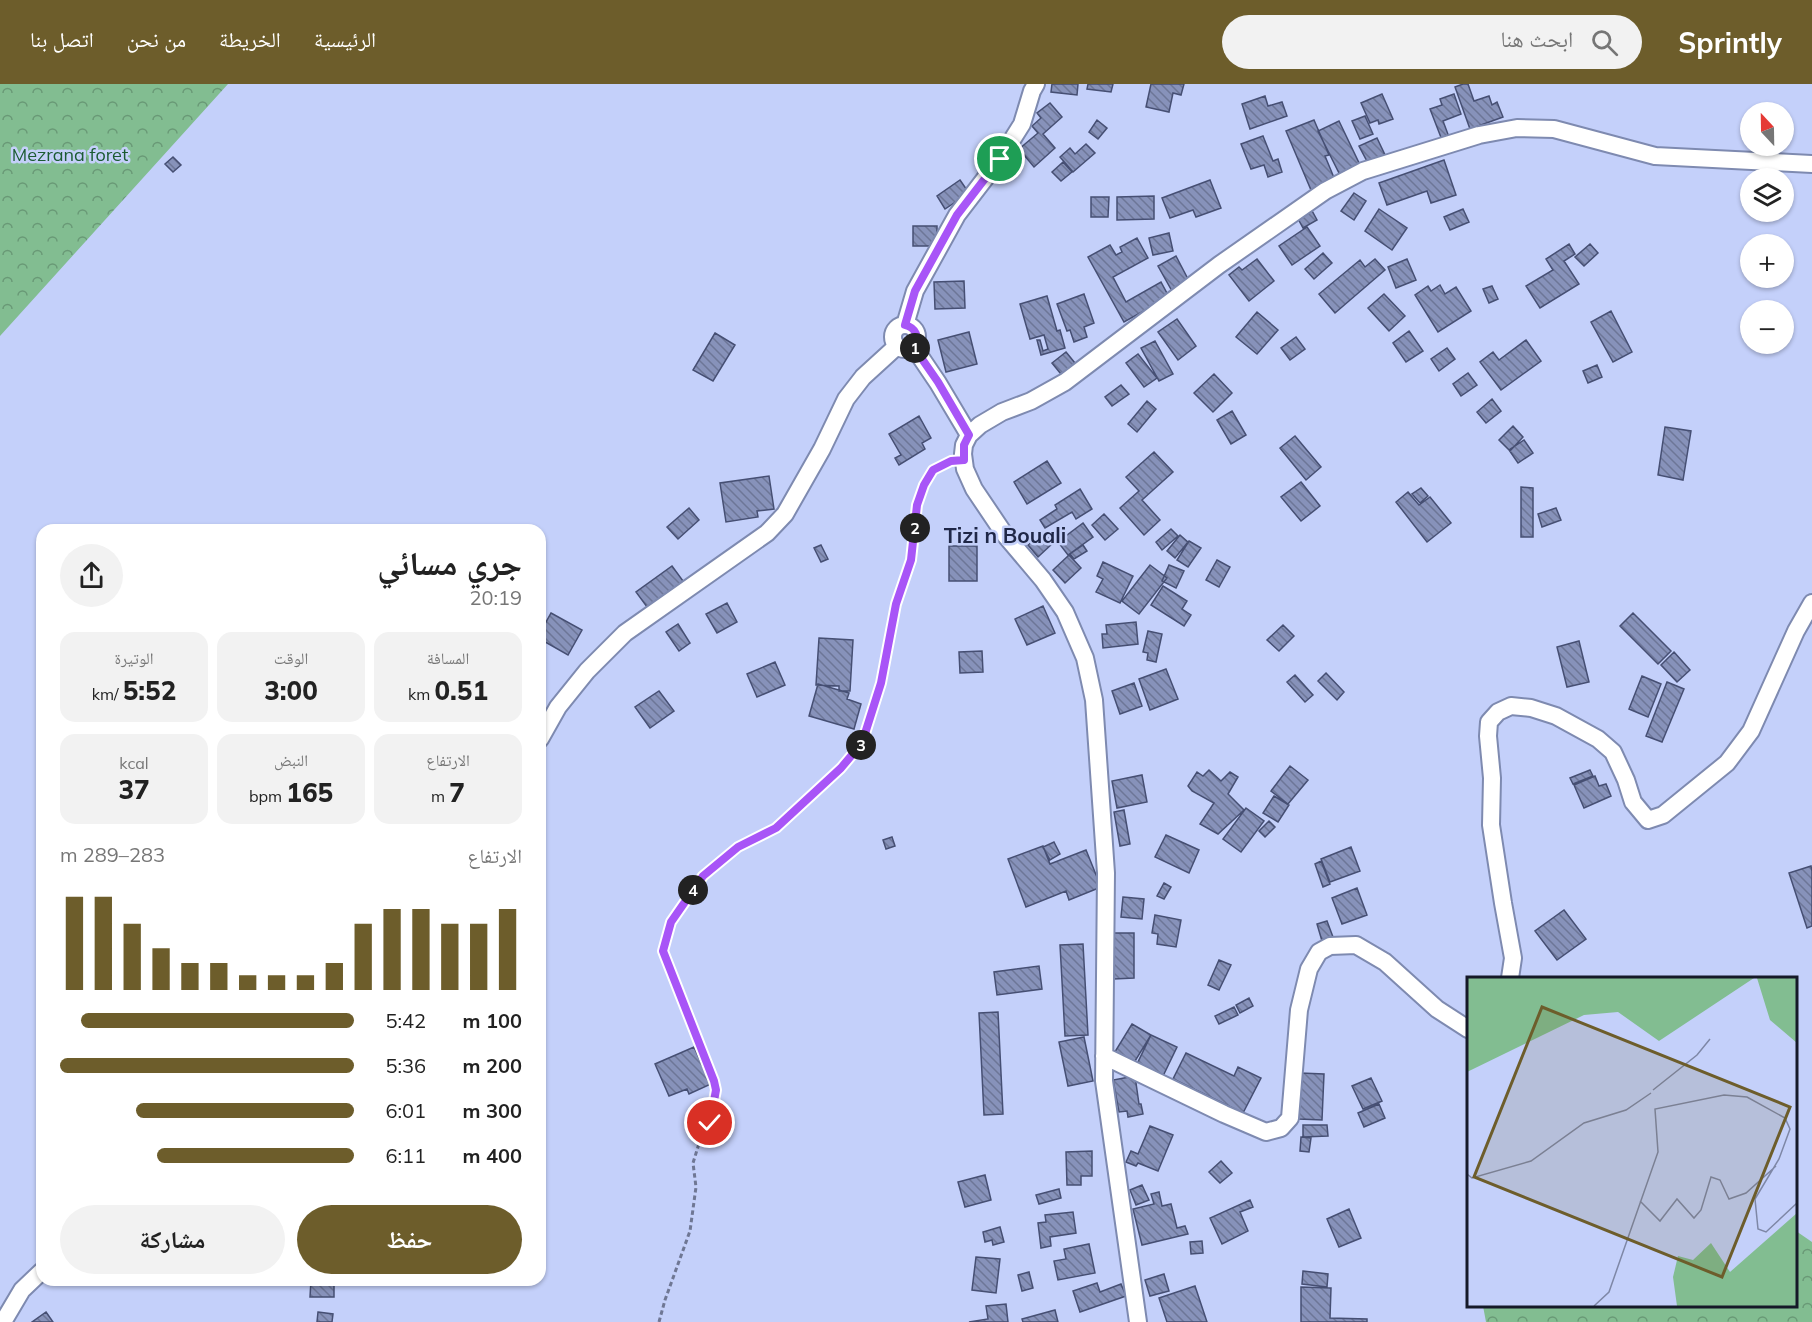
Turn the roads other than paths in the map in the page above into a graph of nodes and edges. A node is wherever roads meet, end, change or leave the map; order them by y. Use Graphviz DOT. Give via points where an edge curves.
graph roads {
  1 [pos="1036,84"];
  2 [pos="1812,164"];
  3 [pos="905,346"];
  4 [pos="969,435"];
  5 [pos="1812,603"];
  6 [pos="546,728"];
  7 [pos="1510,977"];
  8 [pos="1467,1028"];
  9 [pos="1104,1056"];
  10 [pos="36,1277"];
  11 [pos="3,1322"];
  12 [pos="1138,1322"];
  1 -- 3 [label="street" via="1022,124 957,215 915,291 905,325 911,326 916,341"];
  2 -- 4 [label="street" via="1655,156 1554,129 1517,128 1479,135 1363,171 1325,191 1219,265 1065,382 1031,402 1002,412"];
  3 -- 4 [label="street" via="938,382"];
  3 -- 6 [label="street" via="863,376 846,399 785,514 767,532 625,633 587,671"];
  4 -- 9 [label="street" via="964,460 974,489 1005,535 1044,580 1065,612 1085,658 1094,700 1106,873"];
  5 -- 7 [label="street" via="1751,731 1727,762 1663,816 1648,820 1633,802 1613,752 1598,739 1556,716 1531,708 1511,706 1497,712 1489,722 1488,736 1491,825 1513,958"];
  8 -- 9 [label="street" via="1437,1009 1384,962 1356,945 1330,946 1319,952 1310,969 1299,1010 1290,1118 1281,1128 1266,1132"];
  9 -- 12 [label="street" via="1104,1081"];
  10 -- 11 [label="street" via="22,1290"];
}
